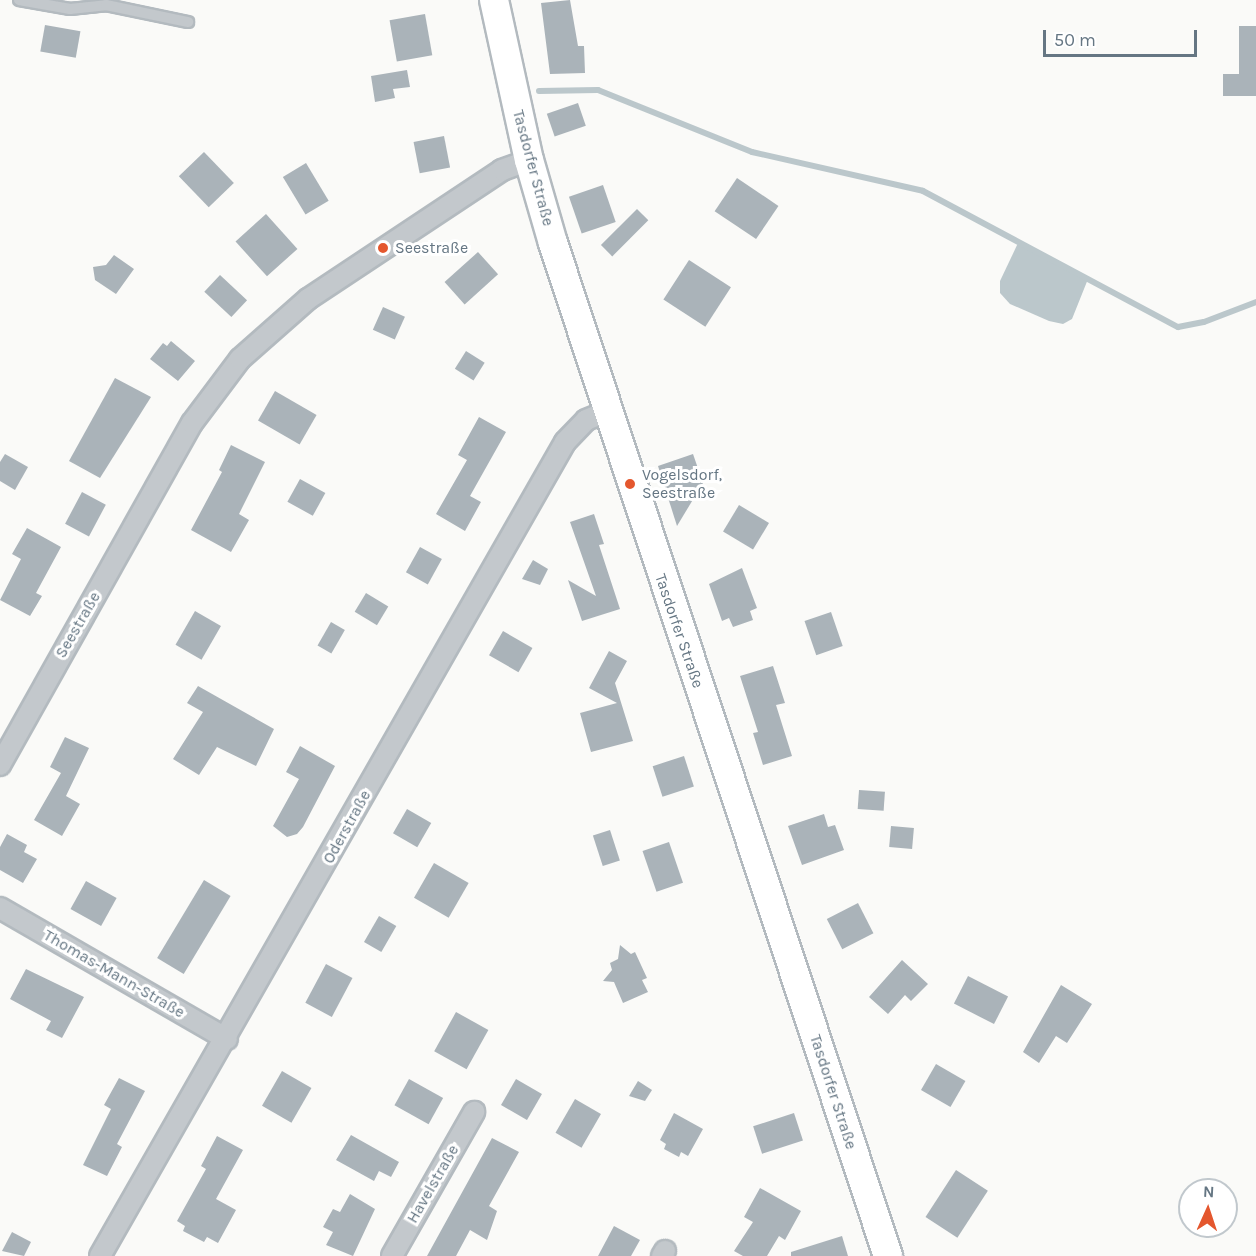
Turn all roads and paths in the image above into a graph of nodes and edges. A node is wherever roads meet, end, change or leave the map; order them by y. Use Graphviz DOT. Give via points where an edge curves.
graph roads {
  1 [pos="19,0"];
  2 [pos="494,0"];
  3 [pos="188,22"];
  4 [pos="529,160"];
  5 [pos="606,412"];
  6 [pos="0,765"];
  7 [pos="0,908"];
  8 [pos="228,1039"];
  9 [pos="474,1112"];
  10 [pos="100,1256"];
  11 [pos="392,1256"];
  12 [pos="888,1256"];
  1 -- 3 [label="lane" via="69,9 106,5"];
  2 -- 4 [label="main road, Tasdorfer Straße"];
  4 -- 5 [label="main road, Tasdorfer Straße"];
  4 -- 6 [label="street, Seestraße" via="502,170 336,280 285,316 240,359 192,423"];
  5 -- 8 [label="street, Oderstraße" via="586,420 565,442"];
  5 -- 12 [label="main road, Tasdorfer Straße"];
  7 -- 8 [label="street, Thomas-Mann-Straße"];
  8 -- 10 [label="street, Oderstraße"];
  9 -- 11 [label="street, Havelstraße"];
}
